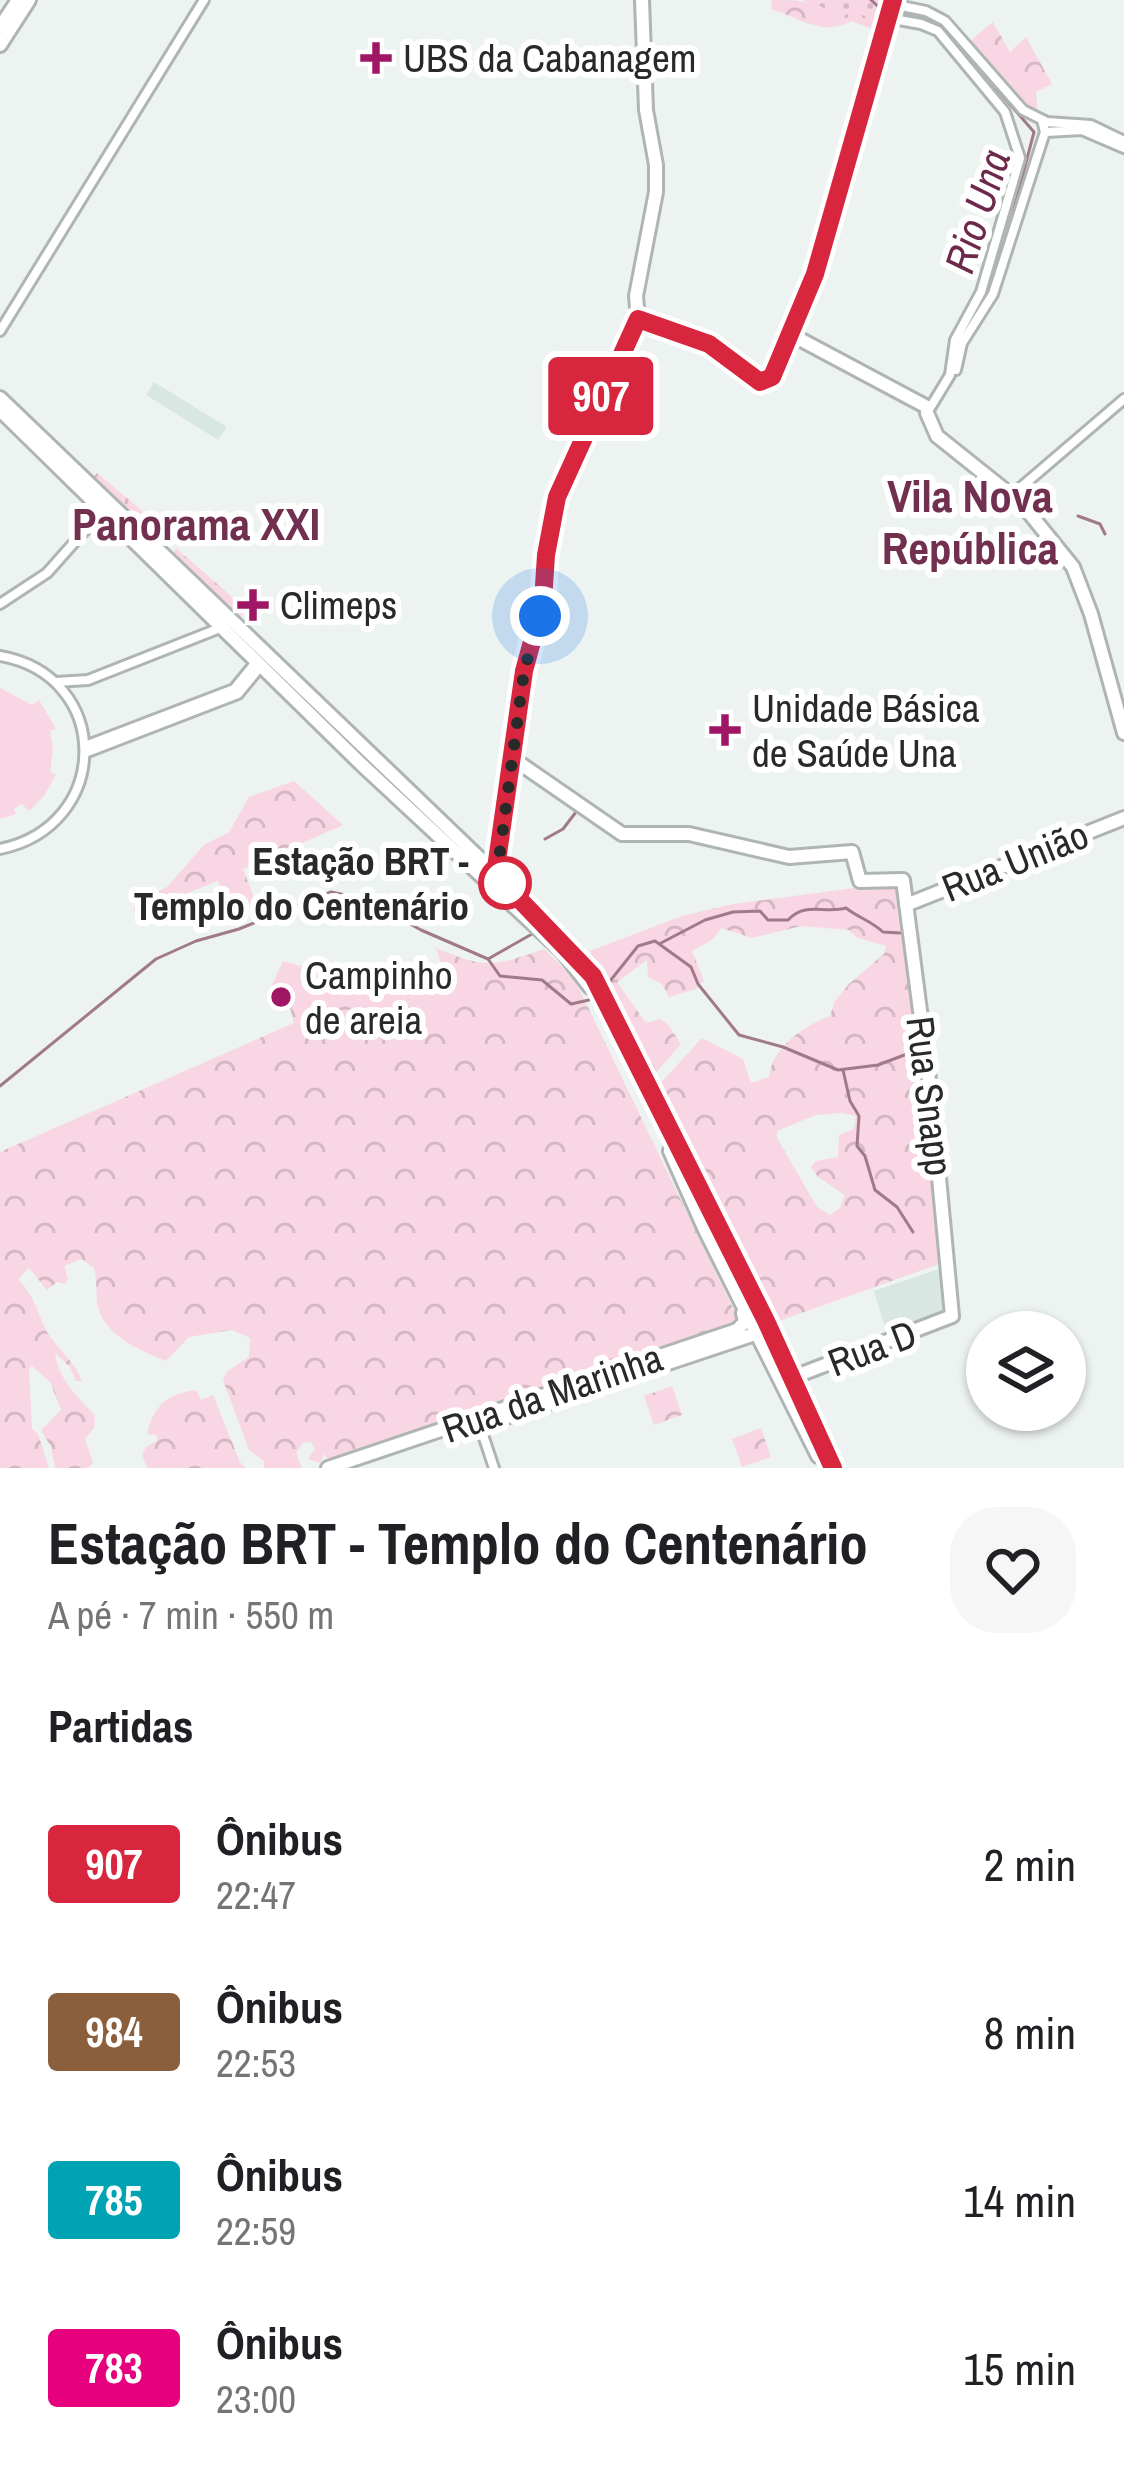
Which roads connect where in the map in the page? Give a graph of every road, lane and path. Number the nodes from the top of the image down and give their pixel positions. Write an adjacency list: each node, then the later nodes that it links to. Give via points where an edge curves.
1 (18, 0): 6 (main road)
2 (29, 0): 7 (main road)
3 (204, 0): 11 (street)
4 (642, 0): 10 (main road, via 656,192)
5 (891, 9): 8 (street, via 938,31 1005,112); 8 (street, via 945,21); 12 (main road)
6 (0, 27)
7 (0, 45)
8 (1031, 130): 9 (street, via 1082,130); 16 (street, via 981,292); 16 (street, via 993,294)
9 (1121, 145)
10 (638, 319): 12 (main road, via 709,344 760,382 772,377); 32 (main road, via 557,497)
11 (0, 331)
12 (792, 335): 16 (main road)
13 (0, 398): 27 (main road)
14 (1124, 399): 17 (street)
15 (0, 410): 18 (main road)
16 (928, 411): 17 (main road, via 948,446)
17 (1012, 495): 28 (main road, via 1073,567)
18 (102, 512): 19 (street, via 47,573); 20 (main road)
19 (0, 604)
20 (220, 628): 22 (main road); 23 (street)
21 (0, 656): 24 (street)
22 (258, 664): 26 (main road); 30 (street, via 234,688)
23 (88, 680): 24 (street); 25 (street)
24 (55, 681): 25 (street)
25 (70, 700): 30 (street)
26 (306, 710): 27 (main road, via 334,733); 29 (main road)
27 (340, 724): 31 (main road)
28 (1124, 733)
29 (340, 744): 31 (main road, via 346,734); 39 (main road, via 580,973)
30 (85, 750): 35 (street, via 78,788 57,820)
31 (371, 754): 36 (main road)
32 (512, 758): 34 (main road); 38 (main road, Rua Snapp, via 622,834 689,834 789,857 852,852 860,881 901,878)
33 (1124, 818): 38 (main road, Rua União)
34 (498, 844): 36 (main road); 37 (main road)
35 (0, 849)
36 (474, 856): 37 (main road)
37 (497, 876): 39 (main road, via 593,976)
38 (907, 905): 41 (main road, Rua Snapp)
39 (711, 1227): 40 (main road); 42 (main road)
40 (737, 1295): 42 (main road); 44 (main road, Rua da Marinha, via 746,1319 741,1328)
41 (952, 1316): 43 (main road, Rua D)
42 (762, 1337): 43 (main road); 43 (main road, via 780,1339); 45 (main road, Rua da Marinha); 52 (main road)
43 (792, 1374): 52 (main road)
44 (582, 1384): 45 (main road); 47 (main road, Rua da Marinha)
45 (560, 1401): 46 (main road, Rua da Marinha)
46 (480, 1426): 48 (main road, Rua da Marinha); 51 (street)
47 (435, 1432): 48 (main road); 49 (main road, Rua da Marinha)
48 (418, 1445): 50 (main road, Rua da Marinha)
49 (328, 1468)
50 (350, 1468)
51 (494, 1468)
52 (829, 1468)

